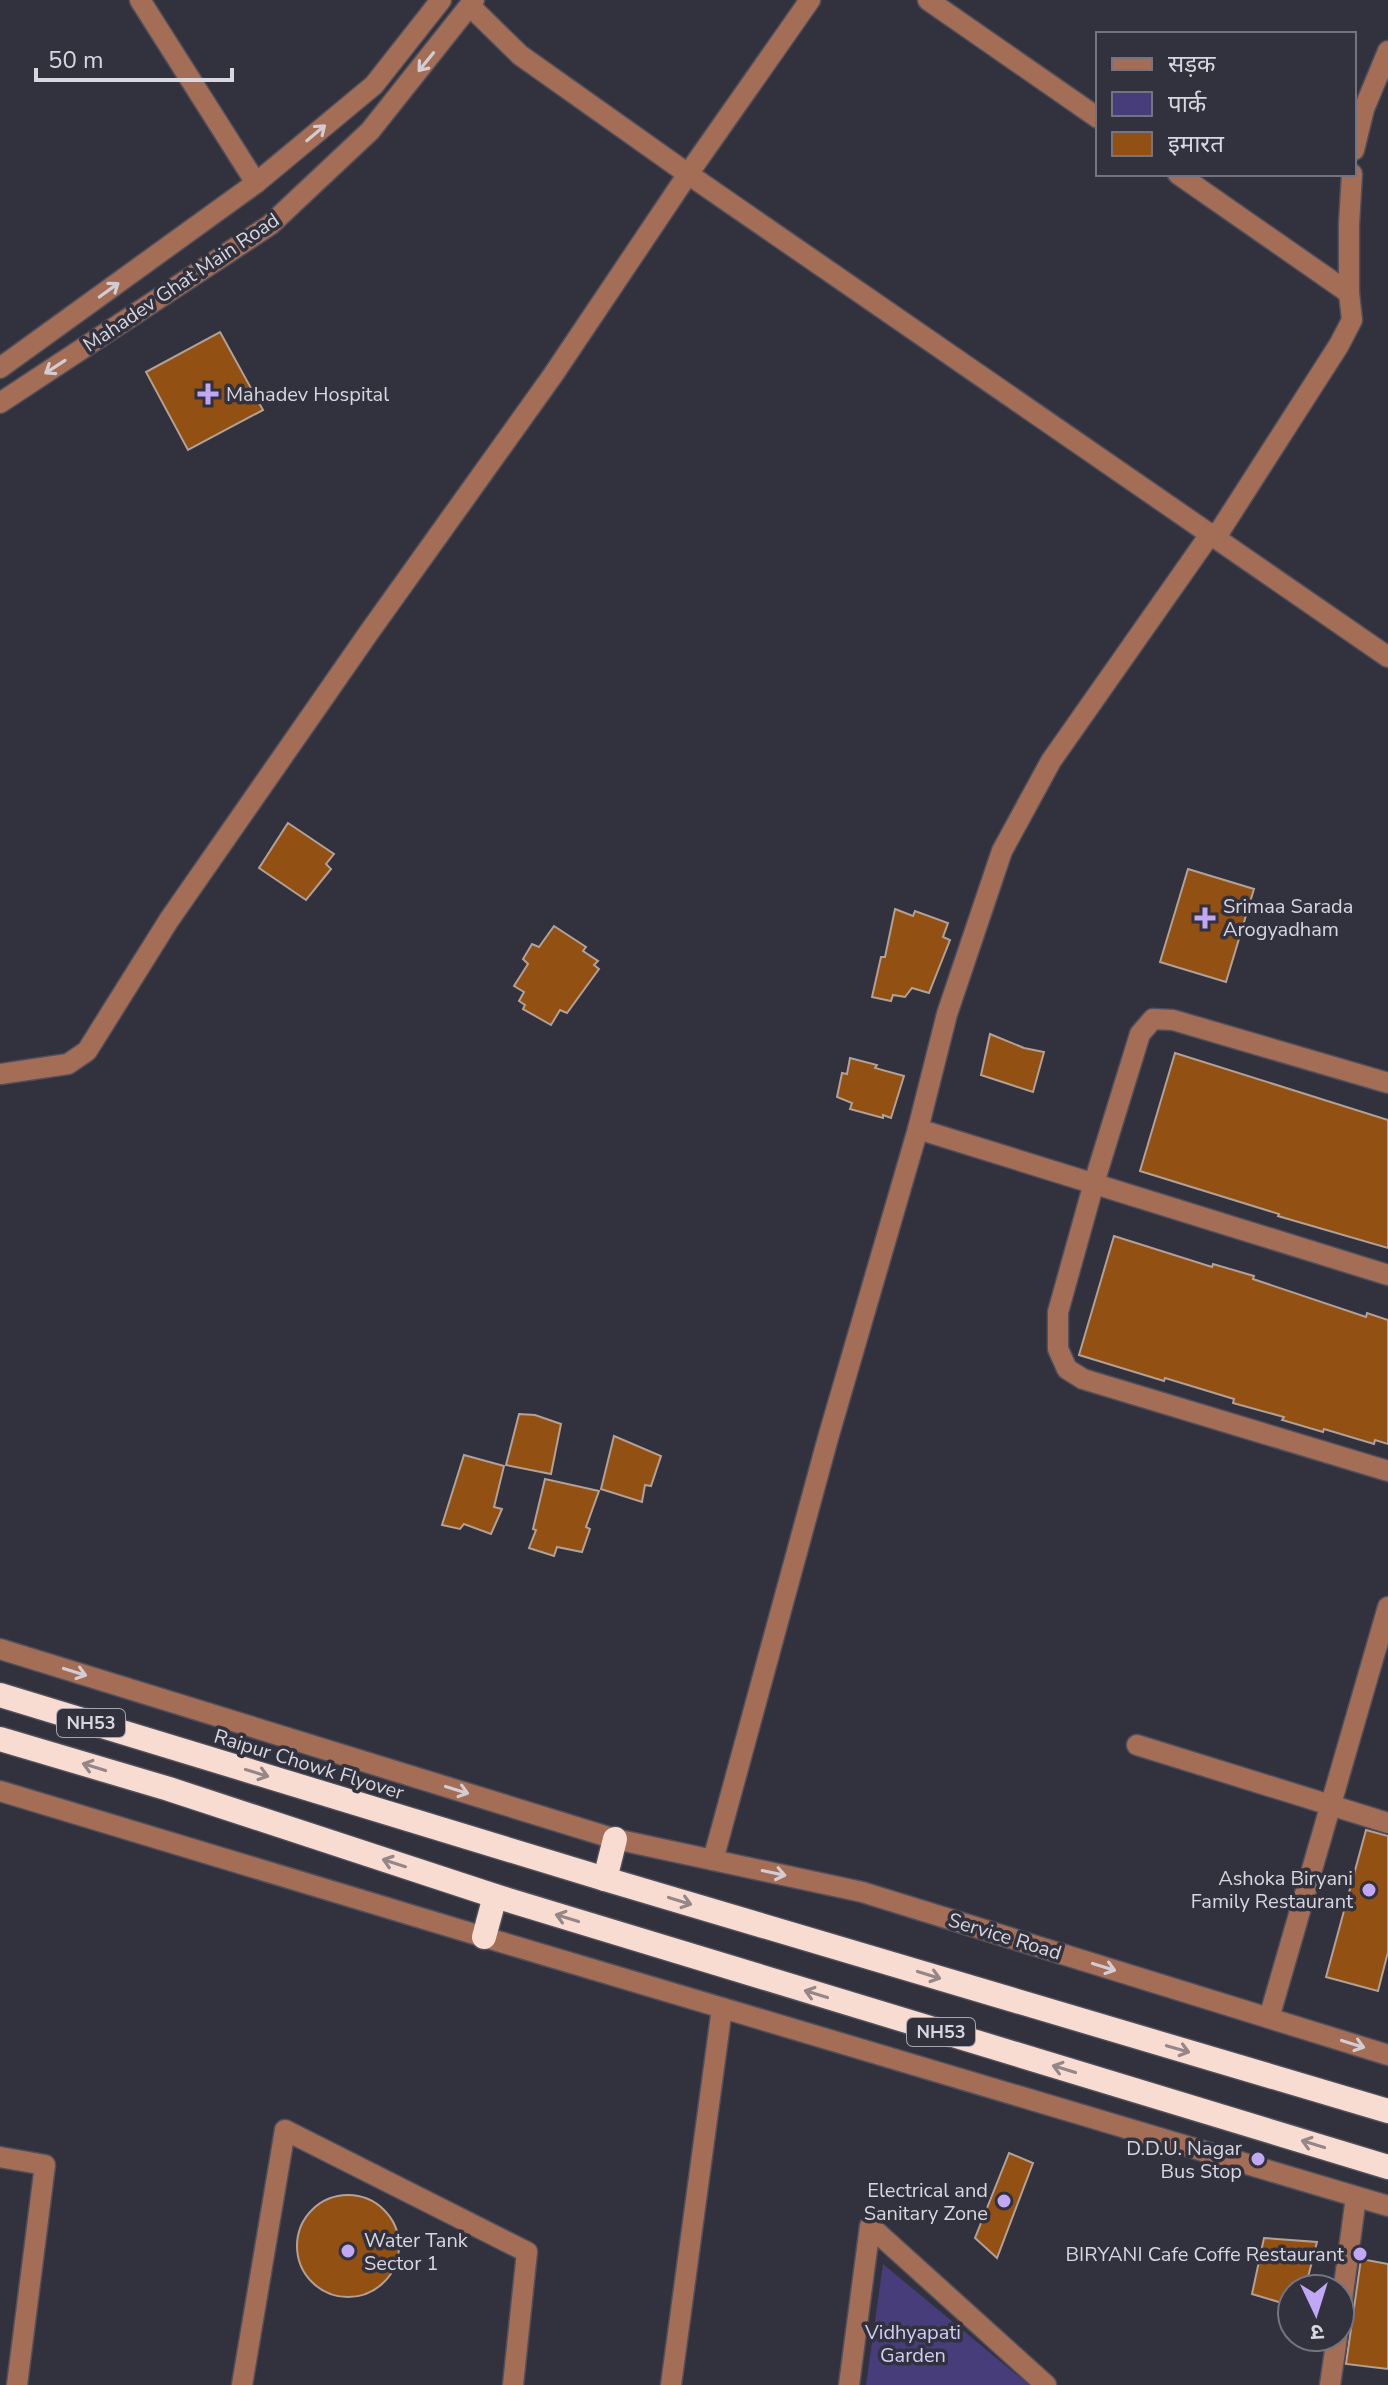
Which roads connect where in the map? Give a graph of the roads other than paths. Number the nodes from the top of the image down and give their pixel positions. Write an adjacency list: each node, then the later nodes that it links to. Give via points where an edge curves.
1 (140, 0): 12 (street)
2 (441, 0): 12 (street, one-way to 2, via 374,85)
3 (810, 0): 9 (street)
4 (928, 0): 7 (street)
5 (472, 3): 9 (street, via 520,55); 15 (street, Mahadev Ghat Main Road, one-way to 15, via 370,131 270,225)
6 (1388, 51): 8 (street)
7 (1096, 117)
8 (1356, 142)
9 (688, 174): 16 (street); 18 (street, via 169,920 87,1051 68,1064)
10 (1181, 176): 13 (street)
11 (1352, 176): 13 (street)
12 (256, 183): 14 (street, one-way to 12)
13 (1349, 293): 16 (street, via 1352,320 1339,345)
14 (0, 368)
15 (0, 403)
16 (1213, 535): 17 (street); 20 (street, via 1051,761 1002,851 947,1014)
17 (1388, 657)
18 (0, 1074)
19 (1388, 1083): 21 (street, via 1173,1020 1153,1019 1140,1034)
20 (918, 1129): 21 (street); 33 (street)
21 (1094, 1183): 22 (street); 23 (street, via 1058,1312 1058,1349 1067,1369 1083,1379)
22 (1388, 1275)
23 (1388, 1471)
24 (1387, 1615): 30 (street)
25 (0, 1649): 32 (street, Service Road, one-way to 32)
26 (0, 1695): 34 (highway, Raipur Chowk Flyover / NH53, one-way to 34)
27 (0, 1739): 35 (highway, NH53, one-way to 27)
28 (1137, 1745): 30 (street)
29 (0, 1791): 36 (street)
30 (1330, 1806): 31 (street); 38 (street)
31 (1388, 1823)
32 (615, 1839): 33 (street, Service Road); 34 (highway)
33 (713, 1860): 38 (street, Service Road, one-way to 38, via 862,1892)
34 (605, 1879): 40 (highway, NH53, one-way to 40)
35 (495, 1896): 36 (highway); 42 (highway, NH53, one-way to 35)
36 (484, 1937): 37 (street)
37 (722, 2008): 43 (street); 50 (street)
38 (1269, 2018): 39 (street, Service Road, one-way to 39)
39 (1388, 2055)
40 (1388, 2111)
41 (0, 2157): 47 (street, via 45,2165)
42 (1388, 2167)
43 (1356, 2197): 44 (street); 45 (street)
44 (1388, 2206)
45 (1346, 2273)
46 (1335, 2353): 53 (street)
47 (17, 2385)
48 (242, 2385): 49 (street, via 285,2130 527,2252)
49 (513, 2385)
50 (671, 2385)
51 (849, 2385): 52 (street, via 870,2226)
52 (1046, 2385)
53 (1330, 2385)

